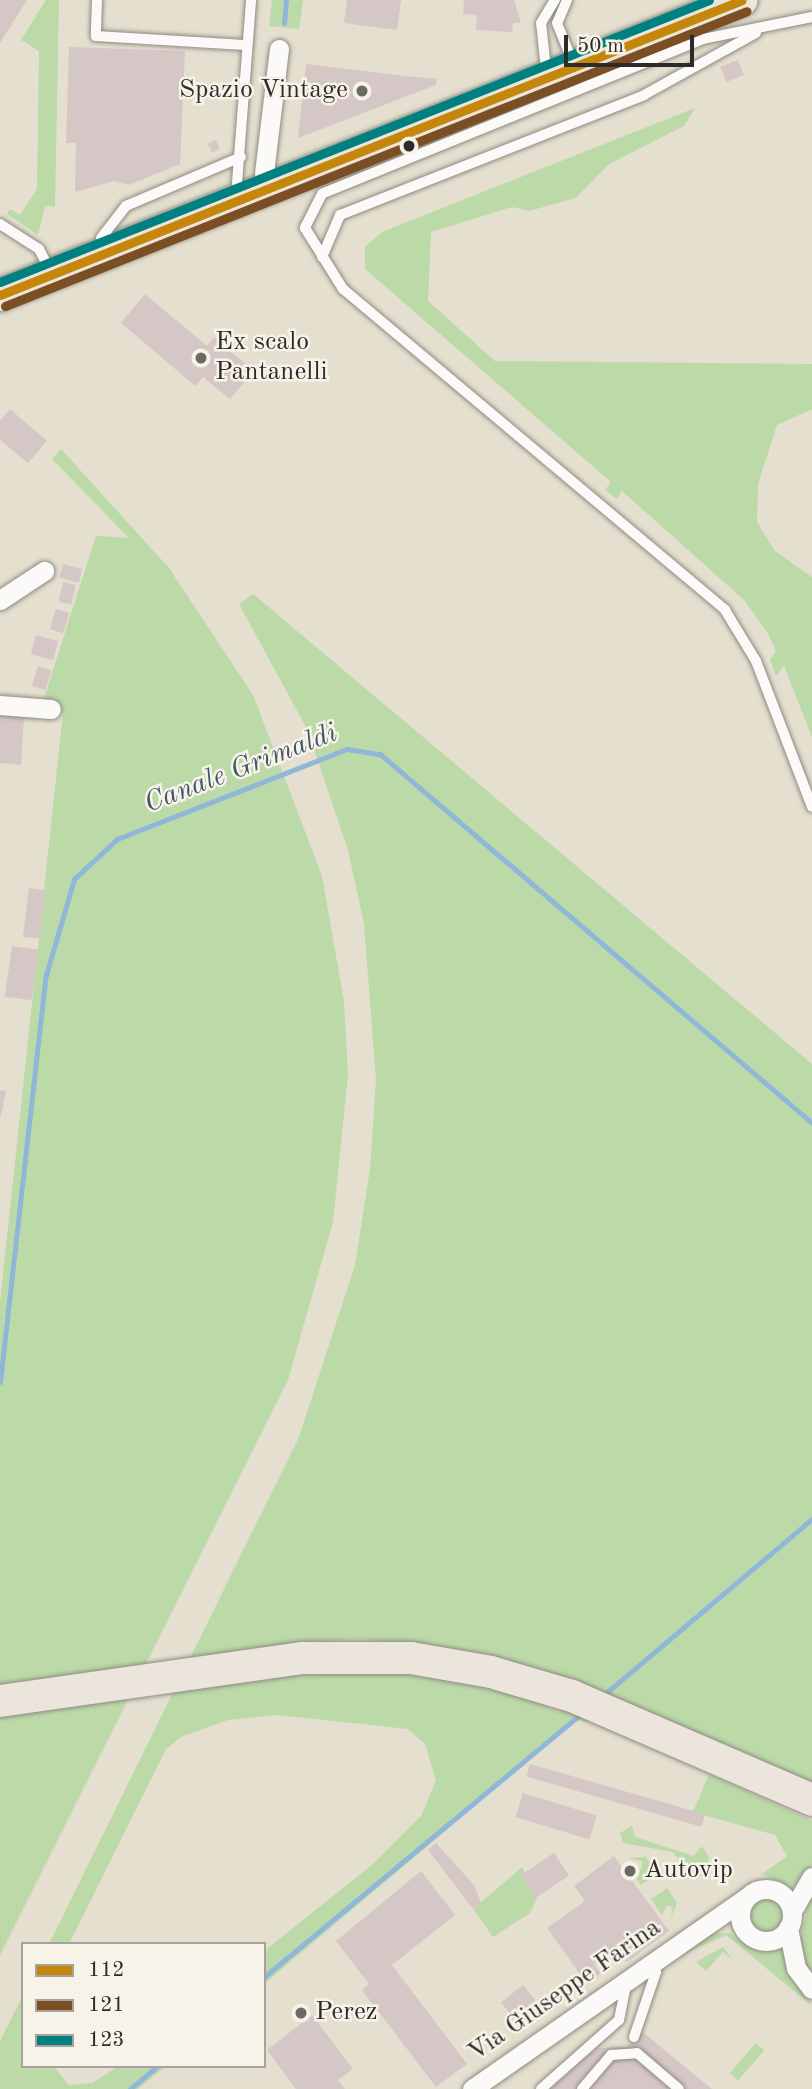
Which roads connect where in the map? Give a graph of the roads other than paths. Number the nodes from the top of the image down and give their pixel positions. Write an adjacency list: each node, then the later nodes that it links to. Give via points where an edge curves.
1 (97, 0): 9 (lane, via 96,36)
2 (251, 0): 9 (lane)
3 (555, 0): 11 (lane, via 541,23)
4 (567, 0): 11 (lane, via 557,23)
5 (693, 0): 11 (main road)
6 (742, 0): 17 (main road)
7 (812, 17): 8 (lane)
8 (764, 29): 14 (lane, via 644,95 340,215); 14 (lane, via 703,39 322,194 305,228)
9 (245, 45): 12 (lane, via 251,59)
10 (279, 49): 12 (street)
11 (556, 55): 12 (main road)
12 (247, 171): 15 (main road)
13 (0, 225): 15 (lane, via 39,249)
14 (322, 257): 22 (lane, via 343,289 725,610 756,661)
15 (45, 261): 16 (main road)
16 (0, 279)
17 (0, 295)
18 (44, 571): 19 (street)
19 (0, 600)
20 (0, 705): 21 (street)
21 (51, 709)
22 (812, 807)
23 (0, 1701): 24 (main road, via 303,1658 450,1664 572,1696)
24 (687, 1748): 25 (main road, via 742,1764); 26 (main road)
25 (812, 1800)
26 (812, 1813)
27 (812, 1877): 29 (street)
28 (747, 1897): 29 (street, via 770,1889 784,1896); 30 (street, via 740,1912); 31 (street)
29 (790, 1919): 30 (street, via 766,1941); 34 (street, via 796,1968)
30 (744, 1928): 31 (street, via 724,1923)
31 (688, 1936): 32 (street, Via Giuseppe Farina)
32 (652, 1961): 33 (street, Via Giuseppe Farina); 35 (lane, via 656,1972)
33 (627, 1980): 36 (street, Via Giuseppe Farina); 37 (lane, via 619,2020)
34 (812, 1989)
35 (634, 2037)
36 (472, 2089)
37 (541, 2089)
38 (582, 2089): 39 (lane, via 611,2055 637,2053)
39 (679, 2089)

